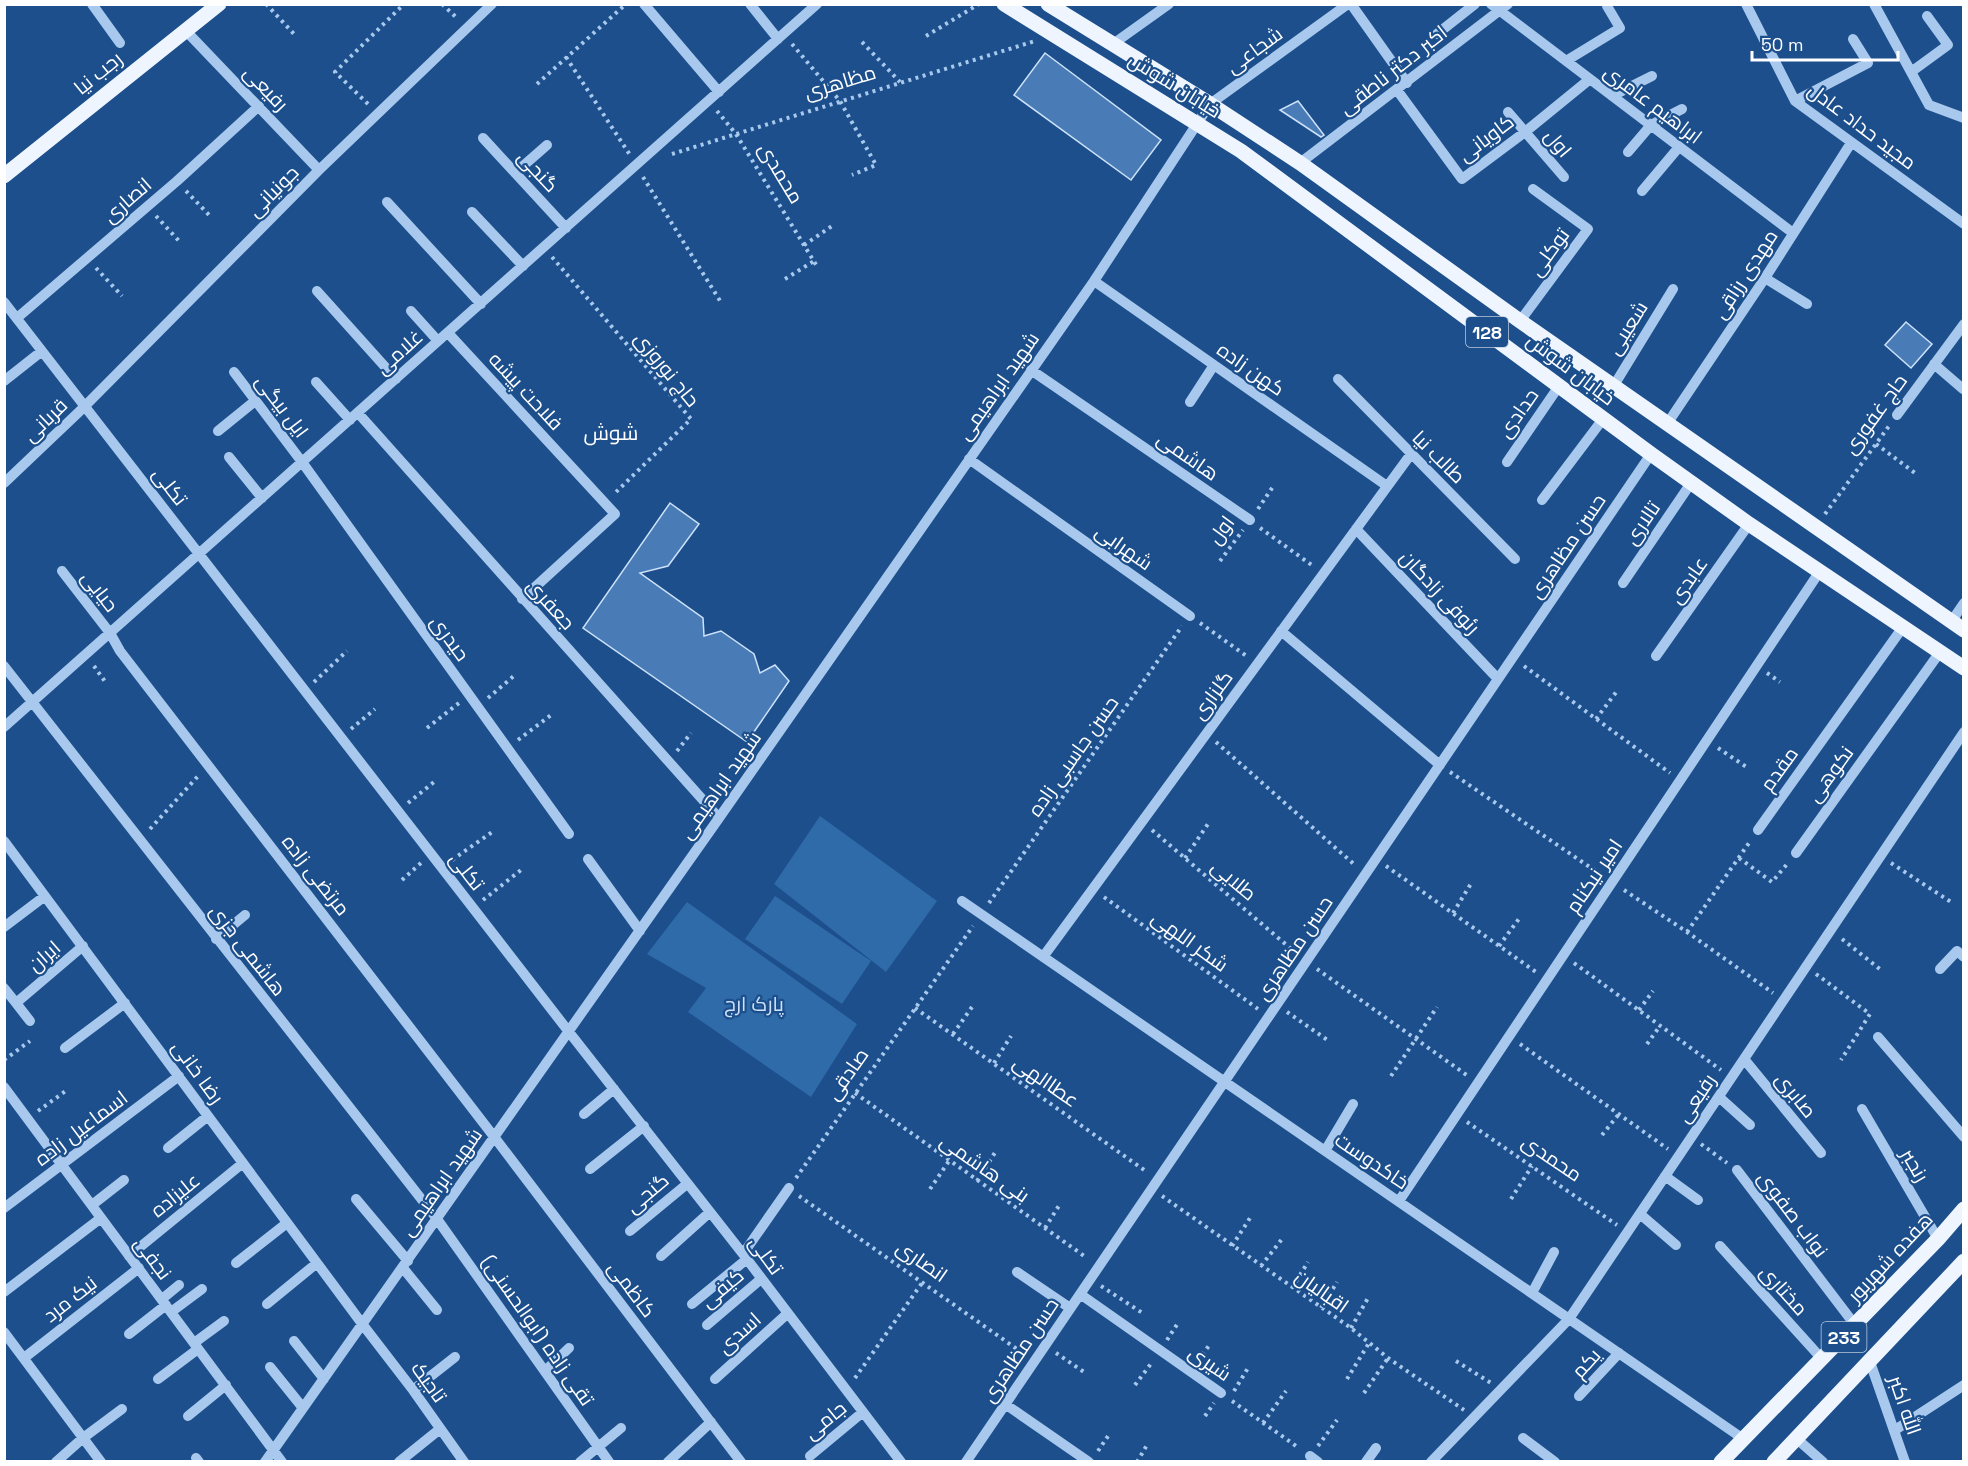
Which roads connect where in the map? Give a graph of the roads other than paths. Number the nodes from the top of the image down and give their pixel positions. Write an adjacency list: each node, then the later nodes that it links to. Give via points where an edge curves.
1 (92, 4): 21 (street)
2 (219, 4): 17 (main road, رجب نیا)
3 (492, 4): 46 (street, جونیانی)
4 (644, 4): 29 (street)
5 (750, 4): 19 (street)
6 (817, 4): 19 (street, غلامی)
7 (1004, 4): 37 (main road, خیابان شوش / 128)
8 (1048, 4): 22 (main road, خیابان شوش / 128)
9 (1168, 4): 22 (street)
10 (1350, 4): 27 (street); 32 (street, شجاعی)
11 (1475, 4): 18 (street)
12 (1746, 4): 31 (street, مجید حداد عادل)
13 (1874, 4): 24 (street)
14 (1499, 6): 23 (street, ابراهیم عامری); 27 (street, اکبر دکتر ناطقی)
15 (1607, 6): 23 (street, via 1620,28)
16 (1928, 16): 24 (street, via 1948,45)
17 (186, 31): 33 (street, رفیعی); 48 (main road, رجب نیا)
18 (1437, 34)
19 (781, 37): 29 (street, غلامی)
20 (1852, 39): 31 (street, via 1868,63)
21 (120, 43)
22 (1113, 44): 32 (main road, خیابان شوش / 128)
23 (1566, 61): 26 (street, ابراهیم عامری)
24 (1911, 72): 36 (street, via 1929,105)
25 (1652, 76): 30 (street)
26 (1590, 79): 30 (street, ابراهیم عامری); 39 (street, کاویانی)
27 (1407, 83): 28 (street, اکبر دکتر ناطقی)
28 (1397, 90): 39 (street, کاویانی, via 1462,179); 45 (street, اکبر دکتر ناطقی)
29 (719, 92): 55 (street, غلامی)
30 (1612, 96): 38 (street, ابراهیم عامری)
31 (1795, 101): 41 (street, مجید حداد عادل)
32 (1210, 104): 37 (street, شجاعی); 45 (main road, خیابان شوش / 128)
33 (259, 106): 46 (street, رفیعی); 66 (street, انصاری)
34 (1682, 109): 38 (street)
35 (1508, 112): 39 (street, اول)
36 (1964, 118)
37 (1197, 123): 59 (street, شهید ابراهیمی); 80 (main road, خیابان شوش / 128, via 1241,151)
38 (1651, 125): 43 (street, ابراهیم عامری); 44 (street)
39 (1526, 132): 49 (street, اول)
40 (483, 138): 47 (street, گنجی)
41 (1851, 143): 54 (street, مجید حداد عادل); 56 (street, مهدی رزاقی)
42 (547, 145): 47 (street)
43 (1679, 147): 51 (street); 56 (street, ابراهیم عامری)
44 (1628, 152)
45 (1300, 164): 67 (main road, خیابان شوش / 128)
46 (319, 170): 85 (street, جونیانی)
47 (515, 173): 55 (street, گنجی)
48 (4, 176)
49 (1564, 177)
50 (1533, 189): 67 (street, توکلی, via 1588,229)
51 (1642, 191)
52 (387, 202): 63 (street)
53 (472, 212): 57 (street)
54 (1964, 224)
55 (566, 228): 57 (street, غلامی)
56 (1793, 233): 58 (street, مهدی رزاقی)
57 (523, 266): 63 (street, غلامی)
58 (1765, 278): 64 (street); 89 (street, مهدی رزاقی)
59 (1094, 281): 73 (street, کهن زاده); 74 (street, شهید ابراهیمی)
60 (1672, 289): 81 (street, شعیبی)
61 (317, 291): 76 (street)
62 (4, 302): 66 (street, تکلی)
63 (481, 304): 69 (street, غلامی)
64 (1807, 304)
65 (411, 311): 70 (street)
66 (16, 318): 71 (street, تکلی)
67 (1520, 321): 81 (main road, خیابان شوش / 128)
68 (1964, 324): 72 (street, حاج غفوری)
69 (448, 333): 70 (street, غلامی); 110 (street, فلاحت پیشه, via 615,514)
70 (438, 341): 76 (street, غلامی)
71 (42, 351): 78 (street); 85 (street, تکلی)
72 (1934, 364): 82 (street); 86 (street, حاج غفوری)
73 (1214, 365): 84 (street); 99 (street, کهن زاده)
74 (1031, 370): 94 (street, شهید ابراهیمی); 102 (street, هاشمی)
75 (234, 372): 83 (street, ایل بیگی)
76 (396, 379): 87 (street, غلامی)
77 (1338, 379): 91 (street, طالب نیا)
78 (4, 381)
79 (316, 382): 87 (street, جعفری)
80 (1559, 386): 88 (main road, خیابان شوش / 128); 96 (street, حدادی)
81 (1613, 387): 89 (main road, خیابان شوش / 128)
82 (1963, 389)
83 (255, 401): 90 (street); 95 (street, ایل بیگی)
84 (1190, 402)
85 (84, 407): 97 (street, قربانی); 105 (street, تکلی)
86 (1897, 415)
87 (354, 417): 95 (street, غلامی); 110 (street, جعفری)
88 (1604, 419): 92 (main road, خیابان شوش / 128); 101 (street)
89 (1667, 424): 113 (main road, خیابان شوش / 128)
90 (218, 430)
91 (1410, 454): 99 (street, گلزاری); 106 (street, طالب نیا)
92 (1651, 454): 98 (main road, خیابان شوش / 128); 121 (street, حسن مظاهری)
93 (229, 457): 100 (street)
94 (969, 459): 112 (street, شهرابی); 126 (street, شهید ابراهیمی)
95 (303, 462): 100 (street, غلامی); 128 (street, حیدری)
96 (1507, 462)
97 (4, 483)
98 (1691, 483): 103 (main road, خیابان شوش / 128); 109 (street, تالاری)
99 (1387, 486): 104 (street, گلزاری)
100 (262, 498): 105 (street, غلامی)
101 (1542, 500)
102 (1250, 520)
103 (1749, 524): 108 (main road, خیابان شوش / 128); 118 (street, عابدی)
104 (1356, 529): 115 (street, گلزاری); 121 (street, رئوفی زادگان)
105 (200, 554): 116 (street, غلامی); 146 (street, تکلی)
106 (1515, 559)
107 (62, 571): 116 (street, حیایی)
108 (1820, 571): 114 (main road, خیابان شوش / 128); 176 (street, امیر نیکنام)
109 (1623, 583)
110 (522, 599): 126 (street, جعفری)
111 (1964, 603): 113 (street)
112 (1190, 615)
113 (1957, 626)
114 (1903, 627): 117 (main road, خیابان شوش / 128); 127 (street, مقدم)
115 (1281, 631): 125 (street); 140 (street, گلزاری)
116 (110, 633): 122 (street, غلامی); 162 (street, مرتضی زاده)
117 (1940, 652): 120 (main road, خیابان شوش / 128); 130 (street, نکوهی)
118 (1656, 656)
119 (4, 666): 122 (street)
120 (1964, 668)
121 (1498, 679): 125 (street, حسن مظاهری)
122 (33, 702): 123 (street, غلامی); 137 (street, هاشمی جزی)
123 (4, 727)
124 (1964, 732): 149 (street, رفیعی)
125 (1440, 765): 151 (street, حسن مظاهری)
126 (719, 818): 136 (street, شهید ابراهیمی)
127 (1758, 830)
128 (569, 834)
129 (4, 841): 132 (street, رضا خانی)
130 (1796, 853)
131 (588, 859): 136 (street)
132 (45, 896): 135 (street); 138 (street, رضا خانی)
133 (962, 901): 140 (street, خاکدوست)
134 (245, 915): 137 (street)
135 (4, 927)
136 (640, 931): 146 (street, شهید ابراهیمی)
137 (216, 939): 183 (street, هاشمی جزی)
138 (83, 946): 143 (street, ایران); 144 (street, رضا خانی)
139 (1960, 954): 141 (street)
140 (1043, 957): 151 (street, خاکدوست)
141 (1940, 969)
142 (4, 988): 143 (street)
143 (16, 1003): 145 (street)
144 (125, 1004): 148 (street); 150 (street, رضا خانی)
145 (30, 1021)
146 (569, 1032): 153 (street, تکلی); 162 (street, شهید ابراهیمی)
147 (1878, 1037): 161 (street)
148 (65, 1048)
149 (1744, 1059): 154 (street, رفیعی); 165 (street, صابری)
150 (179, 1076): 158 (street, رضا خانی); 167 (street, اسماعیل زاده)
151 (1224, 1082): 164 (street, خاکدوست); 204 (street, حسن مظاهری)
152 (4, 1088): 167 (street, نجفی)
153 (614, 1089): 157 (street); 160 (street, تکلی)
154 (1719, 1097): 159 (street); 170 (street, رفیعی)
155 (1353, 1104): 164 (street)
156 (1862, 1109): 186 (street, رنجبر)
157 (584, 1114)
158 (208, 1116): 163 (street); 166 (street, رضا خانی)
159 (1750, 1125)
160 (644, 1126): 168 (street); 172 (street, تکلی)
161 (1964, 1137)
162 (495, 1138): 183 (street, شهید ابراهیمی); 241 (street, کاظمی)
163 (168, 1148)
164 (1325, 1150): 176 (street, خاکدوست)
165 (1821, 1153)
166 (243, 1163): 184 (street, رضا خانی); 190 (street, علیزاده)
167 (62, 1165): 177 (street, نجفی); 178 (street, اسماعیل زاده)
168 (590, 1169)
169 (1737, 1170): 215 (street, نواب صفوی)
170 (1665, 1176): 175 (street); 181 (street, رفیعی)
171 (124, 1180): 177 (street)
172 (687, 1184): 180 (street, تکلی); 185 (street, گنجی)
173 (789, 1188): 192 (street)
174 (356, 1199): 196 (street)
175 (1698, 1200)
176 (1399, 1201): 203 (street, خاکدوست)
177 (92, 1205): 182 (street, نجفی)
178 (5, 1206)
179 (1964, 1209): 186 (main road, هفده شهریور / 233)
180 (710, 1212): 191 (street); 192 (street, تکلی)
181 (1640, 1214): 187 (street); 211 (street, رفیعی)
182 (101, 1218): 190 (street, نجفی); 202 (street)
183 (437, 1219): 196 (street, شهید ابراهیمی); 227 (street, تقی زاده (ابوالحسنی))
184 (287, 1223): 194 (street); 195 (street, رضا خانی)
185 (630, 1231)
186 (1938, 1239): 215 (main road, هفده شهریور / 233)
187 (1676, 1245)
188 (1720, 1246): 224 (street, مختاری)
189 (1554, 1252): 203 (street)
190 (129, 1256): 197 (street, نجفی)
191 (661, 1256)
192 (745, 1257): 199 (street, تکلی); 206 (street)
193 (1964, 1261): 225 (main road, 233)
194 (236, 1263)
195 (317, 1263): 205 (street); 213 (street, رضا خانی)
196 (405, 1264): 209 (street); 213 (street, شهید ابراهیمی)
197 (139, 1268): 207 (street, نجفی); 223 (street, نیک مرد)
198 (1017, 1272): 208 (street)
199 (761, 1279): 210 (street, تکلی); 214 (street, کیفی)
200 (179, 1285): 207 (street)
201 (202, 1289): 207 (street)
202 (4, 1292)
203 (1532, 1293): 211 (street, خاکدوست)
204 (1080, 1294): 208 (street, حسن مظاهری); 234 (street, شیری)
205 (267, 1304)
206 (692, 1304)
207 (166, 1305): 217 (street); 219 (street, نجفی)
208 (1070, 1308): 236 (street, حسن مظاهری)
209 (436, 1310)
210 (787, 1314): 228 (street, اسدی); 239 (street, تکلی)
211 (1569, 1319): 221 (street, خاکدوست); 267 (street, رفیعی)
212 (224, 1321): 219 (street)
213 (363, 1325): 229 (street, شهید ابراهیمی); 233 (street, تاجیک)
214 (707, 1325)
215 (1855, 1325): 224 (main road, هفده شهریور / 233)
216 (4, 1332): 223 (street)
217 (129, 1334)
218 (294, 1341): 229 (street)
219 (196, 1346): 230 (street); 231 (street, نجفی)
220 (569, 1348): 227 (street)
221 (1619, 1353): 235 (street, یکم); 247 (street, خاکدوست)
222 (455, 1357): 233 (street)
223 (24, 1358): 245 (street)
224 (1822, 1359): 247 (main road, هفده شهریور / 233)
225 (1870, 1362): 244 (street, الله اکبر); 248 (main road, 233)
226 (270, 1367): 237 (street)
227 (545, 1371): 249 (street, تقی زاده (ابوالحسنی))
228 (715, 1378)
229 (324, 1379): 237 (street, شهید ابراهیمی)
230 (158, 1380)
231 (226, 1385): 240 (street); 251 (street, نجفی)
232 (1964, 1385): 244 (street)
233 (413, 1389): 243 (street, تاجیک)
234 (1225, 1396)
235 (1579, 1396)
236 (1005, 1404): 264 (street, حسن مظاهری); 265 (street)
237 (303, 1408): 251 (street, شهید ابراهیمی)
238 (122, 1409): 245 (street)
239 (863, 1412): 252 (street, جامی); 263 (street, تکلی)
240 (188, 1416)
241 (711, 1422): 261 (street); 262 (street, کاظمی)
242 (621, 1428): 249 (street)
243 (440, 1429): 257 (street); 258 (street, تاجیک)
244 (1895, 1430): 272 (street, الله اکبر)
245 (83, 1437): 253 (street); 254 (street)
246 (1523, 1438): 268 (street)
247 (1743, 1438): 269 (main road, هفده شهریور / 233)
248 (1797, 1439): 270 (main road, 233); 271 (street)
249 (599, 1448): 259 (street); 260 (street, تقی زاده (ابوالحسنی))
250 (1376, 1448): 266 (street)
251 (274, 1449): 255 (street, شهید ابراهیمی); 256 (street)
252 (810, 1456)
253 (56, 1461)
254 (101, 1461)
255 (265, 1461)
256 (282, 1461)
257 (399, 1461)
258 (464, 1461)
259 (580, 1461)
260 (609, 1461)
261 (668, 1461)
262 (741, 1461)
263 (901, 1461)
264 (966, 1461)
265 (1089, 1461)
266 (1366, 1461)
267 (1431, 1461)
268 (1555, 1461)
269 (1721, 1461)
270 (1774, 1461)
271 (1823, 1461)
272 (1905, 1461)

